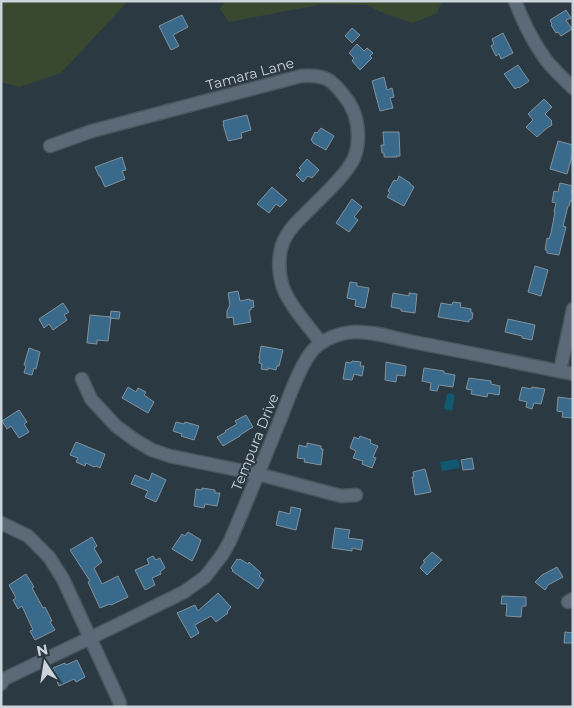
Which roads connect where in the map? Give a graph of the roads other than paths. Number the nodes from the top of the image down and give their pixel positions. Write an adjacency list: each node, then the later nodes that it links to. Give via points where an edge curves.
1 (515, 1): 2 (street, via 541,53)
2 (573, 88)
3 (50, 146): 5 (street, Tamara Lane, via 92,131 301,76 329,78 344,94 354,112 358,145 350,166 291,228 279,258 284,289)
4 (573, 309): 6 (street)
5 (321, 343): 6 (street, Tempura Drive, via 342,334 372,332); 8 (street, Tempura Drive, via 306,360)
6 (567, 372)
7 (82, 379): 8 (street, via 91,399 116,426 152,450)
8 (258, 474): 9 (street, via 341,496); 11 (street, Tempura Drive, via 230,541 205,577 184,592)
9 (356, 495)
10 (1, 523): 11 (street, via 28,536 49,557 63,579)
11 (90, 638): 12 (street, Tempura Drive, via 4,679); 13 (street)
12 (1, 684)
13 (120, 703)

